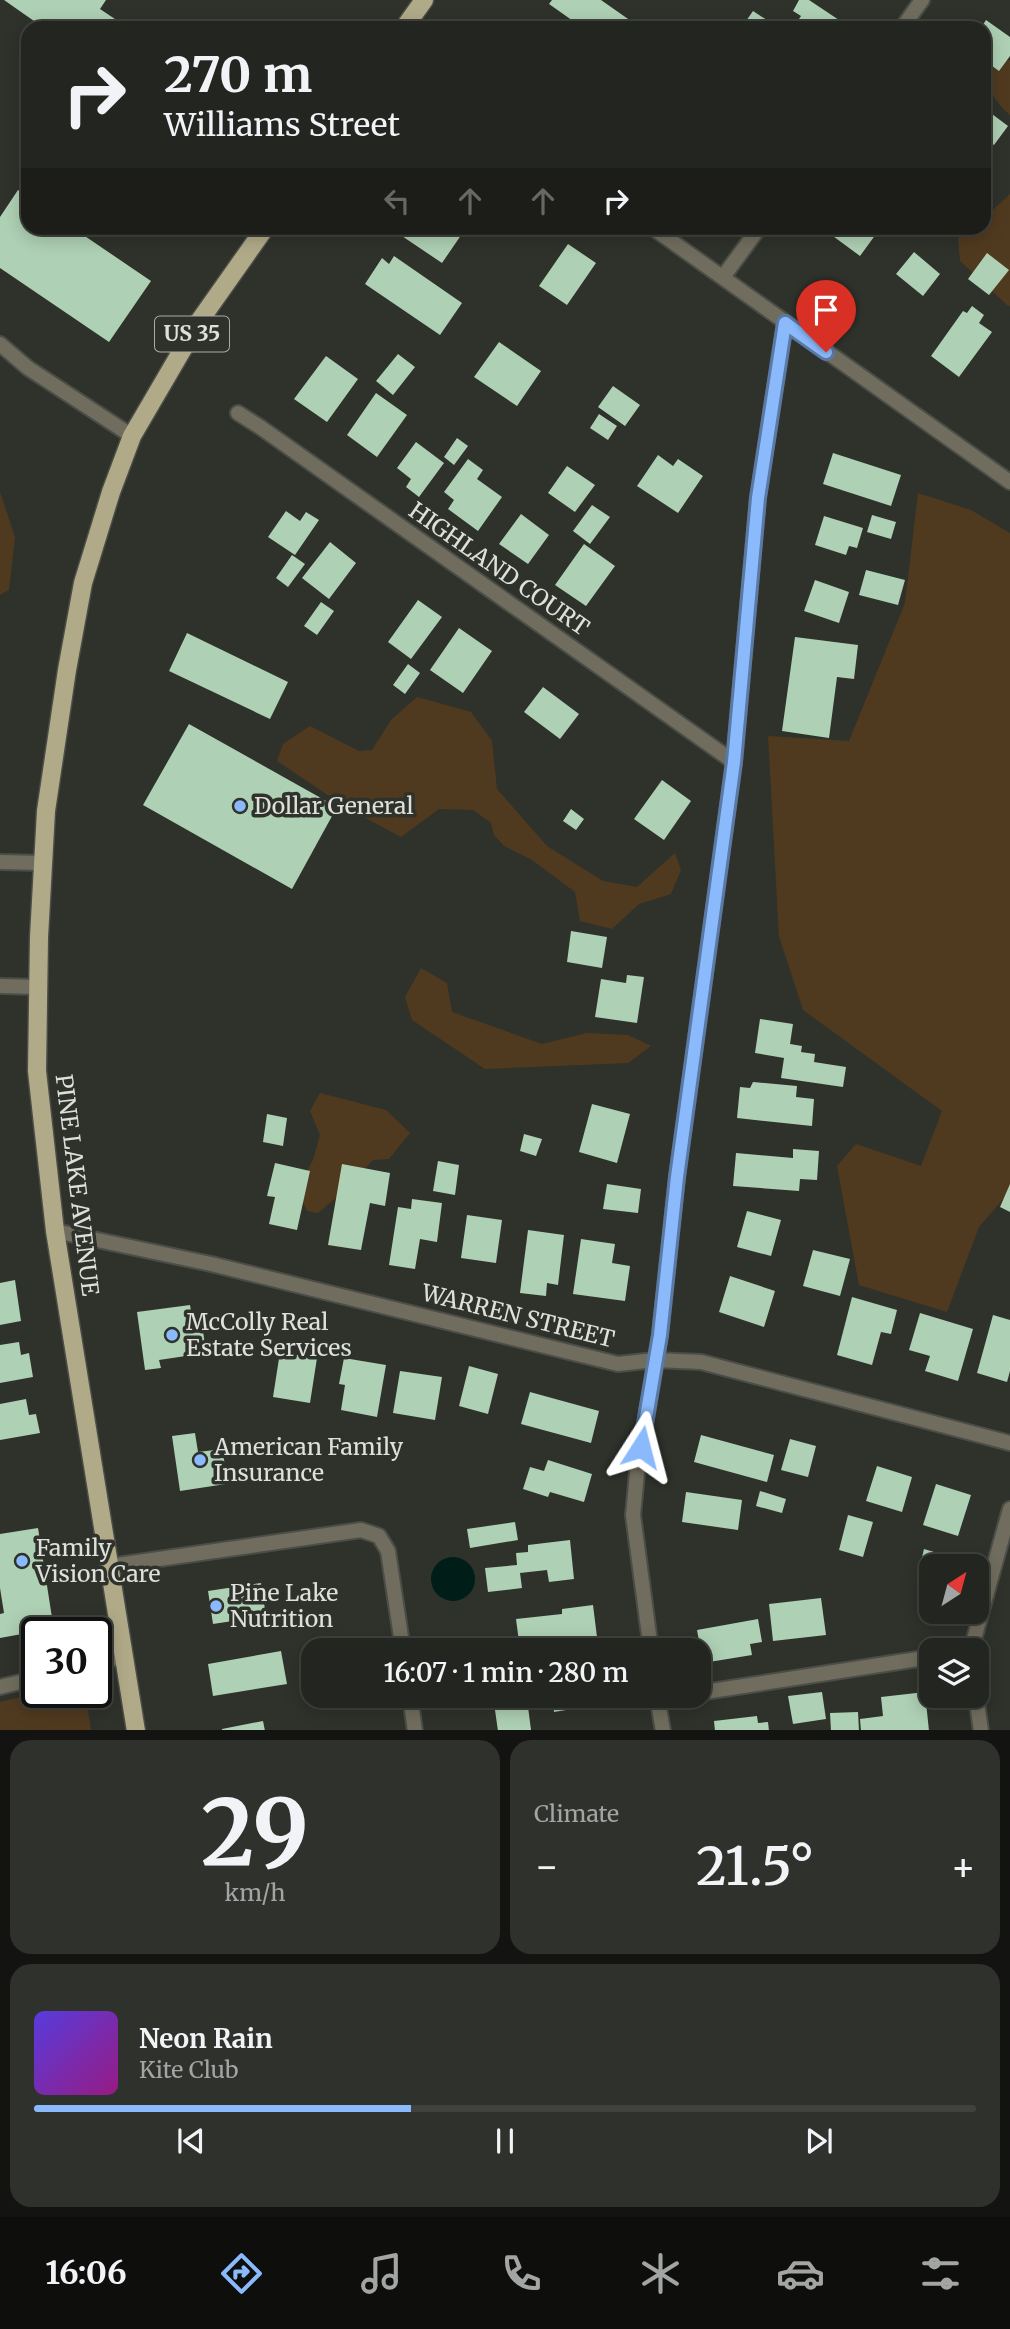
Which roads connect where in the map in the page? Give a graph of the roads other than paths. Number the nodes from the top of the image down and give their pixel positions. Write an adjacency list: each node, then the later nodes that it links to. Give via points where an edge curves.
1 (424, 0): 3 (main road)
2 (922, 0): 4 (street)
3 (409, 21)
4 (907, 21)
5 (260, 235): 12 (main road, PINE LAKE AVENUE / US 35, via 198,323)
6 (663, 235): 8 (street)
7 (754, 235): 8 (street)
8 (723, 277): 9 (street)
9 (785, 323): 13 (street); 14 (street, via 758,498)
10 (0, 344): 12 (street)
11 (237, 414): 14 (street, HIGHLAND COURT)
12 (132, 436): 16 (main road, PINE LAKE AVENUE / US 35, via 83,583 66,670)
13 (1010, 482)
14 (734, 762): 20 (street)
15 (0, 862): 16 (street)
16 (43, 863): 18 (main road, PINE LAKE AVENUE / US 35)
17 (0, 986): 18 (street)
18 (38, 987): 19 (main road, PINE LAKE AVENUE / US 35, via 37,1071)
19 (55, 1231): 20 (street, WARREN STREET, via 224,1267 618,1364); 23 (main road, PINE LAKE AVENUE / US 35)
20 (655, 1360): 21 (street, WARREN STREET, via 701,1362); 25 (street, via 633,1515)
21 (1010, 1443)
22 (1010, 1509): 26 (street)
23 (110, 1566): 24 (street, via 361,1530 379,1536 388,1552); 27 (main road, PINE LAKE AVENUE / US 35)
24 (401, 1638)
25 (649, 1638)
26 (974, 1638)
27 (124, 1656): 28 (street); 36 (main road, PINE LAKE AVENUE / US 35)
28 (112, 1659)
29 (919, 1659): 32 (street)
30 (21, 1682): 31 (street)
31 (0, 1687)
32 (711, 1691)
33 (412, 1708): 37 (street)
34 (659, 1708): 38 (street)
35 (978, 1708): 39 (street)
36 (136, 1730)
37 (415, 1730)
38 (663, 1730)
39 (981, 1730)

